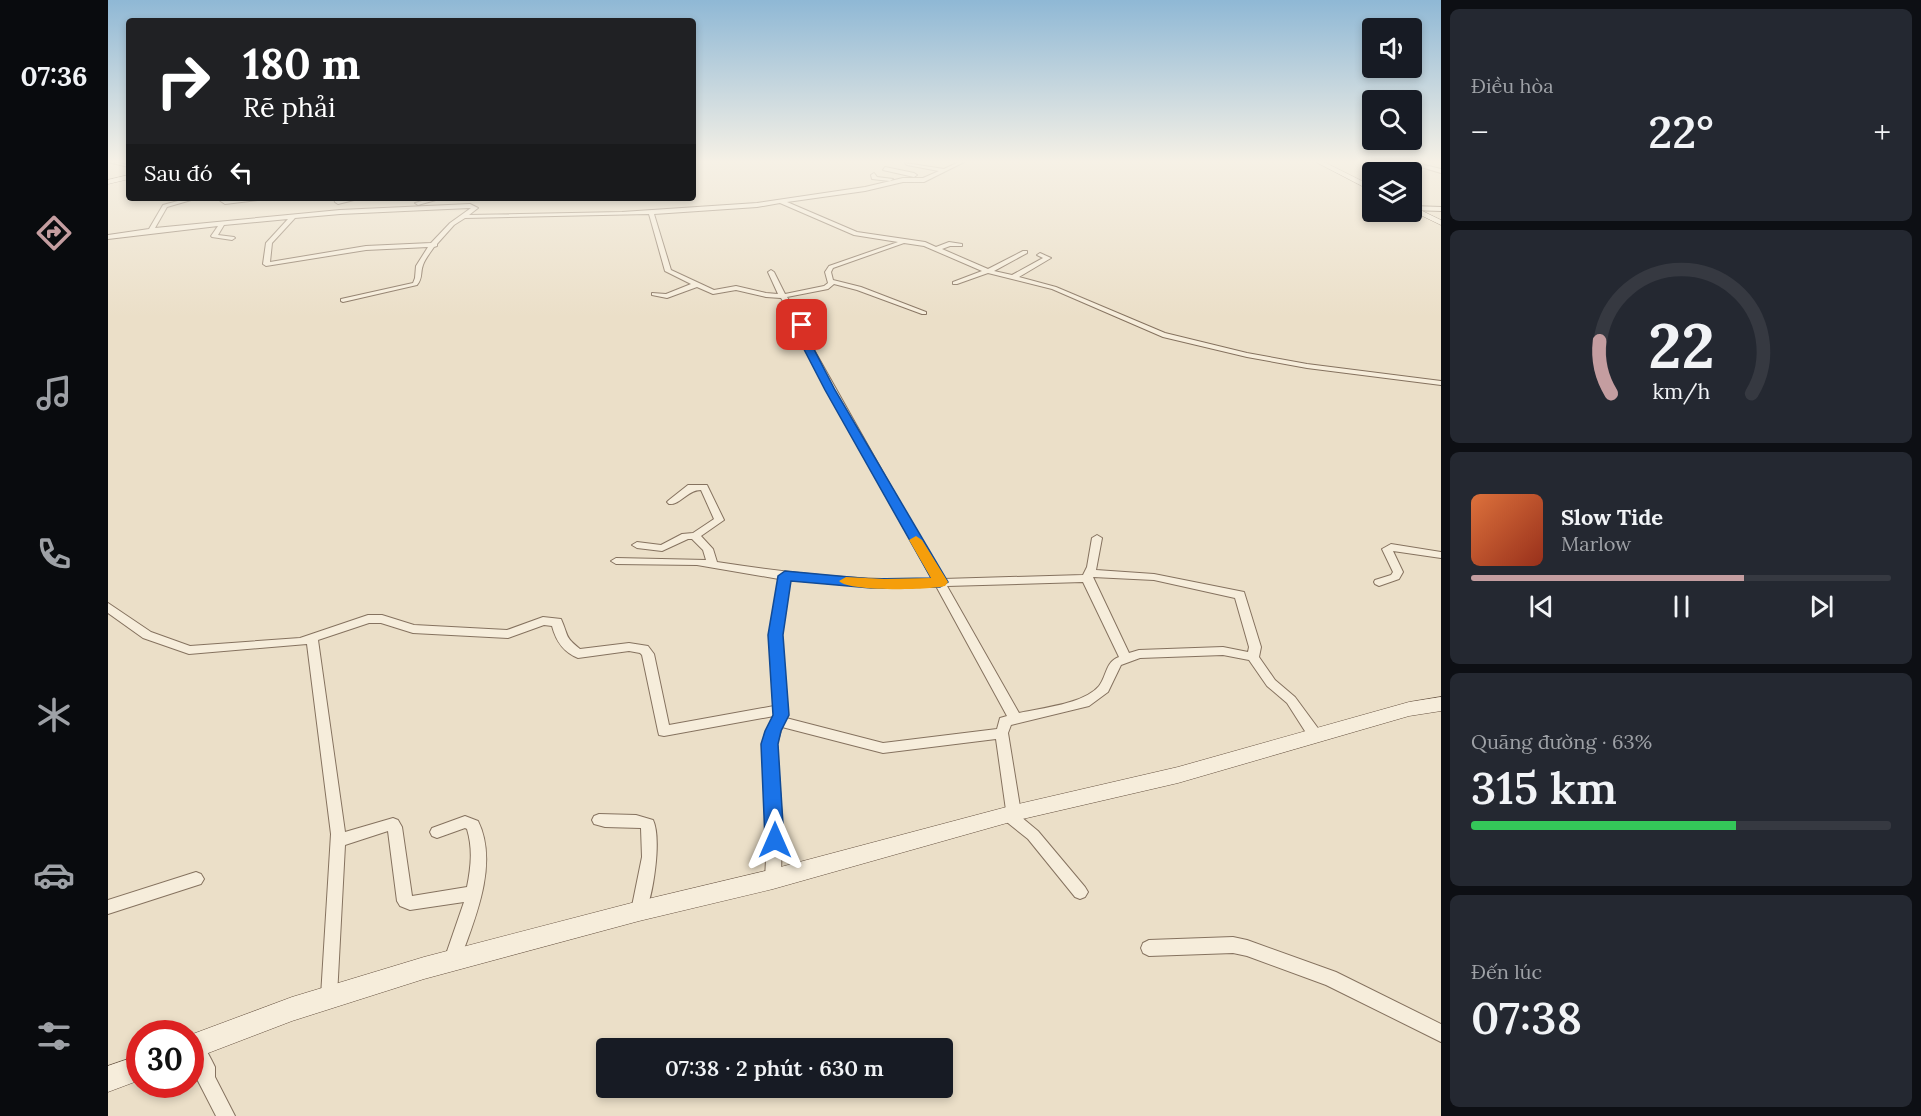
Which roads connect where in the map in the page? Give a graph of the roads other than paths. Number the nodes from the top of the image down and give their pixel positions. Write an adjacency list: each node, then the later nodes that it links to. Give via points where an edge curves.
1 (161, 213): 12 (street)
2 (330, 213): 9 (street)
3 (469, 213): 8 (street)
4 (633, 213): 8 (street)
5 (651, 213): 28 (street, via 667,269)
6 (807, 213): 15 (street, via 860,236)
7 (1422, 213): 10 (street)
8 (465, 216): 16 (street, via 453,221)
9 (293, 217): 11 (street); 16 (street, via 269,243 266,264 366,248)
10 (1441, 223)
11 (222, 224): 12 (street); 14 (street, via 214,236)
12 (151, 231): 13 (street)
13 (108, 237)
14 (232, 238)
15 (904, 242): 19 (street); 26 (street, via 831,267 828,272)
16 (435, 245): 31 (street, via 418,267 415,284)
17 (960, 245): 19 (street)
18 (972, 246): 21 (street)
19 (936, 249): 21 (street)
20 (1025, 252): 23 (street)
21 (950, 254): 23 (street)
22 (1040, 255): 25 (street, via 1048,258)
23 (988, 271): 25 (street); 27 (street)
24 (771, 272): 30 (street)
25 (1014, 277): 33 (street, via 1062,291 1169,336 1307,366)
26 (832, 282): 30 (street, via 826,288); 32 (street)
27 (955, 283)
28 (696, 285): 29 (street, via 665,296); 30 (street, via 713,292 729,288)
29 (654, 294)
30 (784, 296): 43 (street, via 802,325 800,332 829,387)
31 (343, 300)
32 (924, 313)
33 (1441, 383)
34 (672, 502): 35 (street, via 691,488 704,487 719,520)
35 (695, 536): 37 (street, via 686,536 662,548); 40 (street, via 708,549)
36 (1098, 538): 42 (street)
37 (637, 545)
38 (1441, 555): 44 (street, via 1391,547 1387,549 1398,572 1395,577)
39 (616, 561): 40 (street)
40 (712, 564): 41 (street)
41 (785, 576): 43 (street, via 871,584); 50 (street, via 776,635)
42 (1088, 576): 43 (street); 47 (street, via 1154,577 1240,595 1255,647); 48 (street)
43 (940, 582): 51 (street)
44 (1379, 582)
45 (108, 608): 46 (street, via 147,636 189,650)
46 (312, 640): 50 (street, via 368,619 413,628 496,634 508,634 543,621 557,622 561,639 578,654 629,647 644,649 664,731); 57 (street)
47 (1253, 657): 48 (street, via 1223,651 1151,653); 53 (street)
48 (1126, 658): 51 (street, via 1112,669 1104,689 1085,703)
49 (1441, 704): 53 (street)
50 (780, 715): 52 (street, via 884,748); 59 (street, via 770,744 776,821)
51 (1015, 718): 52 (street, via 1005,721)
52 (1002, 733): 54 (street)
53 (1315, 735): 54 (street, via 1178,774)
54 (1011, 814): 59 (street); 60 (street)
55 (599, 820): 63 (street, via 648,824 647,874)
56 (437, 832): 61 (street, via 465,822 473,825 478,872)
57 (337, 841): 61 (street, via 393,824 405,901); 66 (street)
58 (196, 879): 62 (street)
59 (774, 879): 63 (street)
60 (1080, 892)
61 (475, 893): 65 (street)
62 (108, 907)
63 (639, 911): 65 (street)
64 (1149, 948): 67 (street, via 1247,948 1330,978)
65 (452, 961): 66 (street)
66 (329, 996): 68 (street)
67 (1441, 1033)
68 (204, 1043)
69 (204, 1064): 72 (street, via 206,1078)
70 (126, 1072): 71 (street)
71 (108, 1079)
72 (226, 1116)

